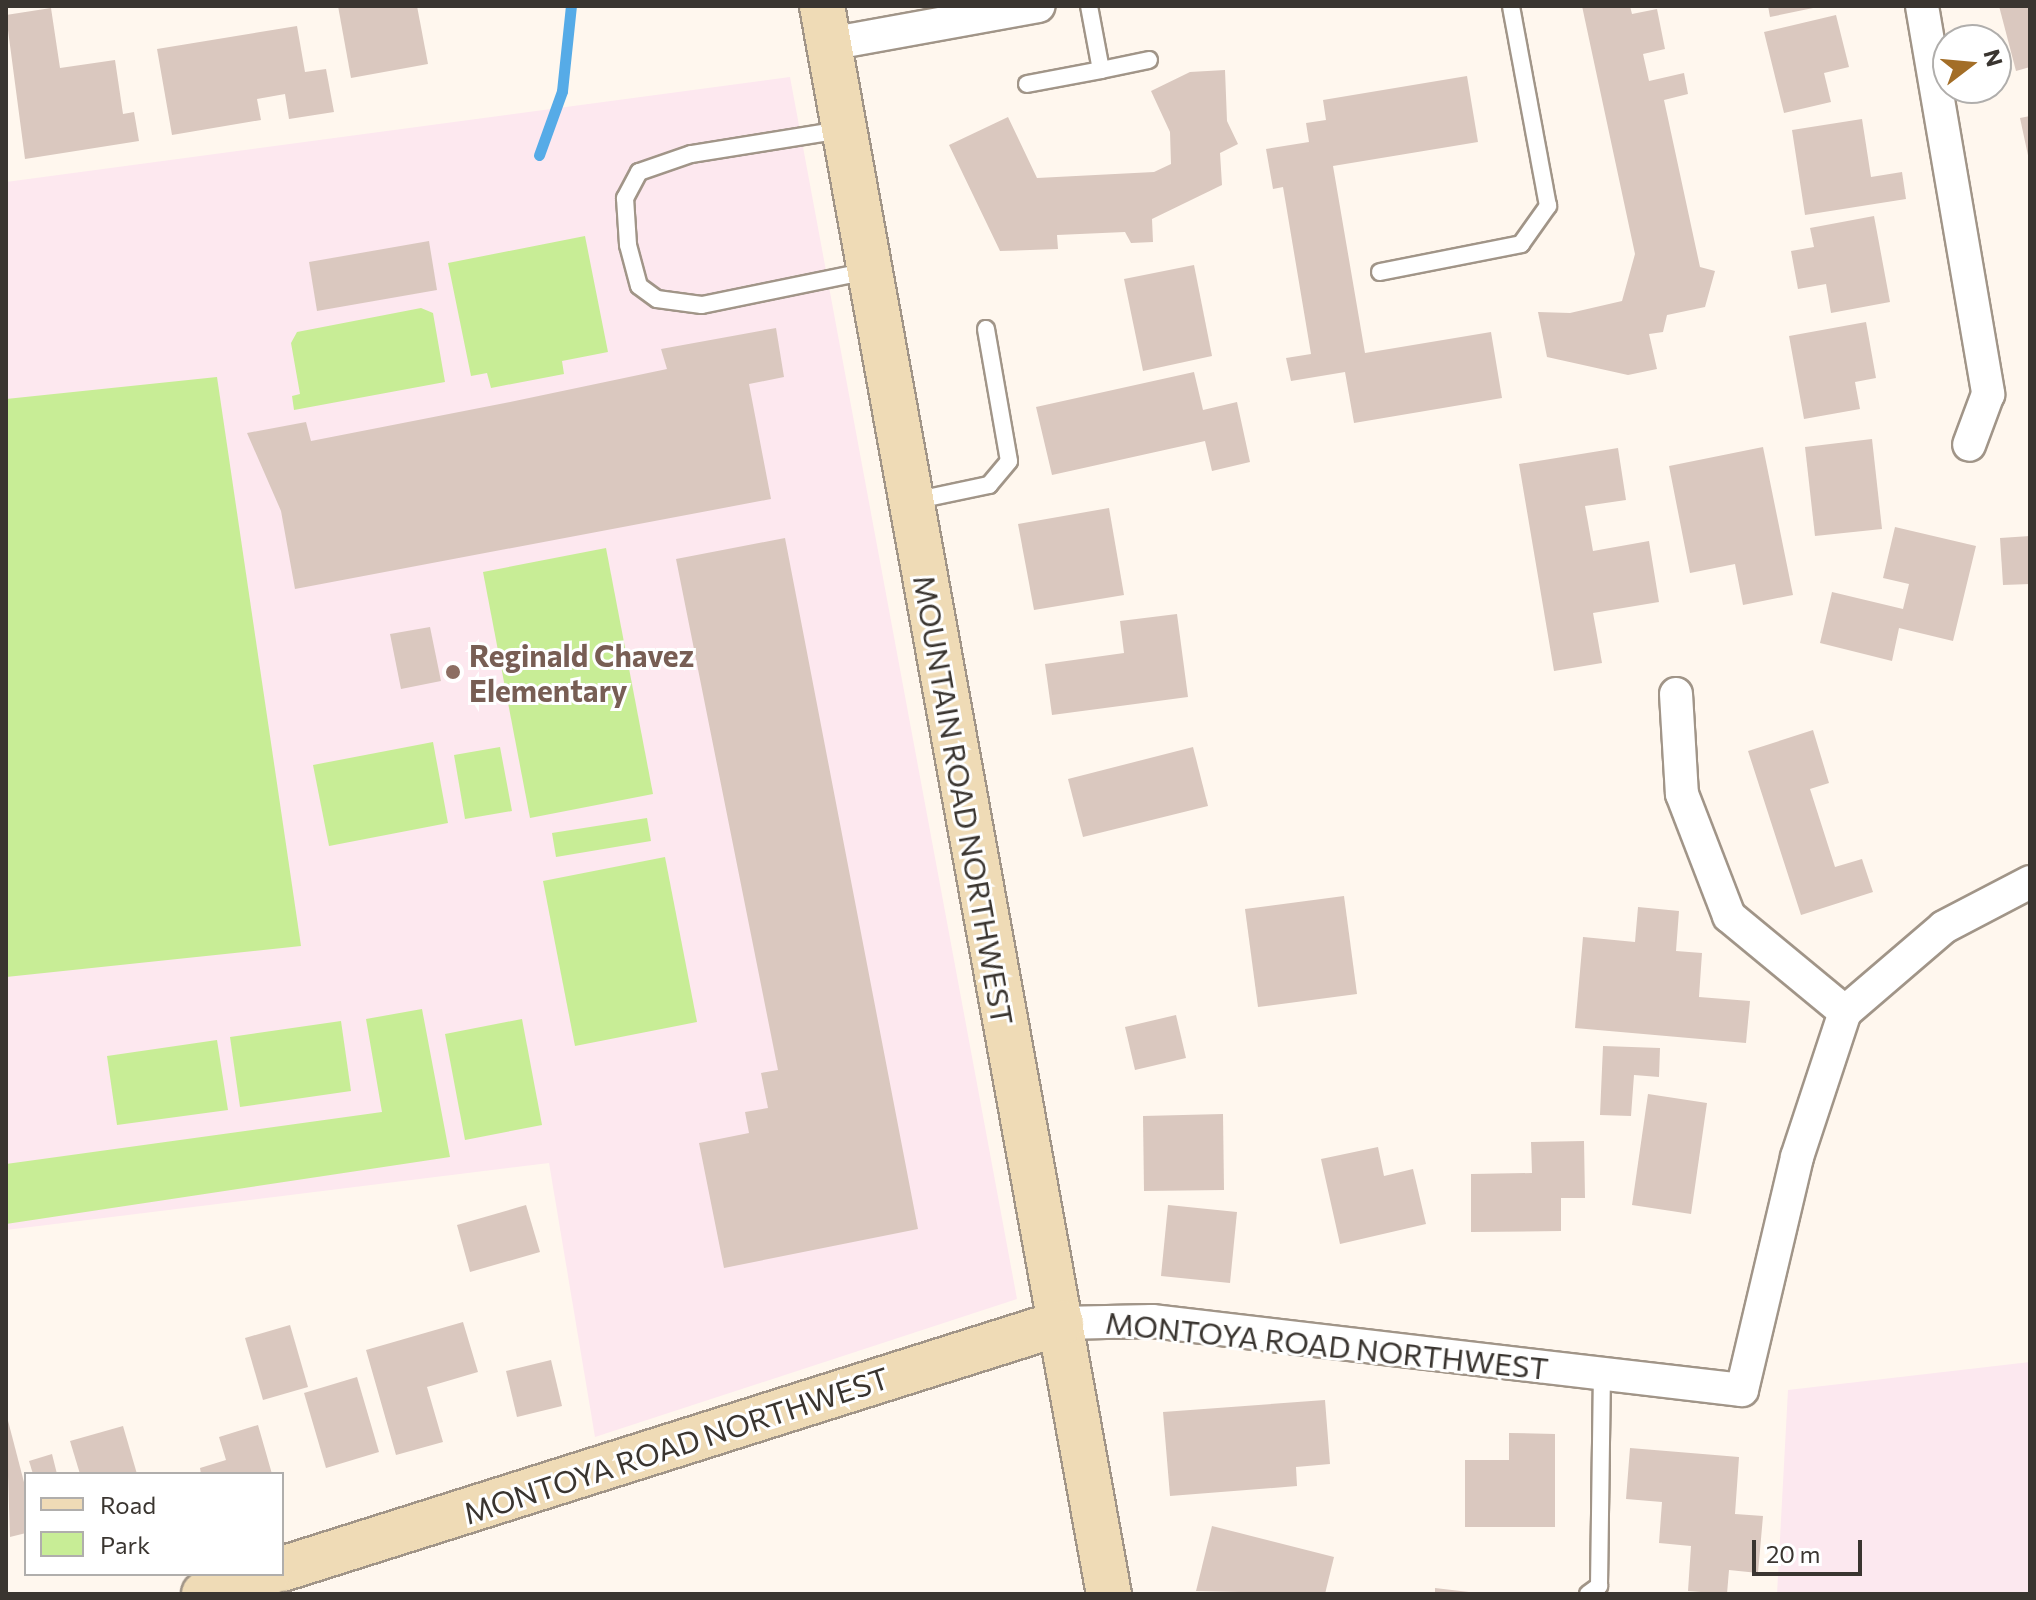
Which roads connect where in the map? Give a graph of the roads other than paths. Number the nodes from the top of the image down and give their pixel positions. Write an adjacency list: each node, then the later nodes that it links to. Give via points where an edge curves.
1 (1039, 6): 5 (street)
2 (1089, 6): 7 (lane)
3 (1511, 6): 11 (lane, via 1548,206 1521,244)
4 (1922, 6): 13 (street, via 1988,394)
5 (826, 25): 9 (street, MOUNTAIN ROAD NORTHWEST)
6 (1149, 60): 7 (lane)
7 (1101, 70): 8 (lane)
8 (1027, 84)
9 (843, 130): 10 (street, MOUNTAIN ROAD NORTHWEST); 10 (lane, via 691,154 639,172 625,198 628,245 639,286 657,299 702,305)
10 (867, 271): 14 (street, MOUNTAIN ROAD NORTHWEST)
11 (1380, 272)
12 (986, 329): 14 (lane, via 1009,461 989,485)
13 (1969, 445)
14 (909, 501): 18 (street, MOUNTAIN ROAD NORTHWEST)
15 (1676, 694): 17 (street, via 1682,794 1729,916)
16 (2030, 882): 17 (street, via 1944,927)
17 (1845, 1012): 19 (street, MONTOYA ROAD NORTHWEST, via 1797,1157 1742,1390)
18 (1061, 1323): 19 (street, MONTOYA ROAD NORTHWEST, via 1152,1321); 20 (street, MONTOYA ROAD NORTHWEST); 23 (street, MOUNTAIN ROAD NORTHWEST)
19 (1602, 1374): 24 (lane, via 1599,1586)
20 (284, 1568)
21 (261, 1576): 22 (street)
22 (204, 1594)
23 (1109, 1594)
24 (1588, 1594)

